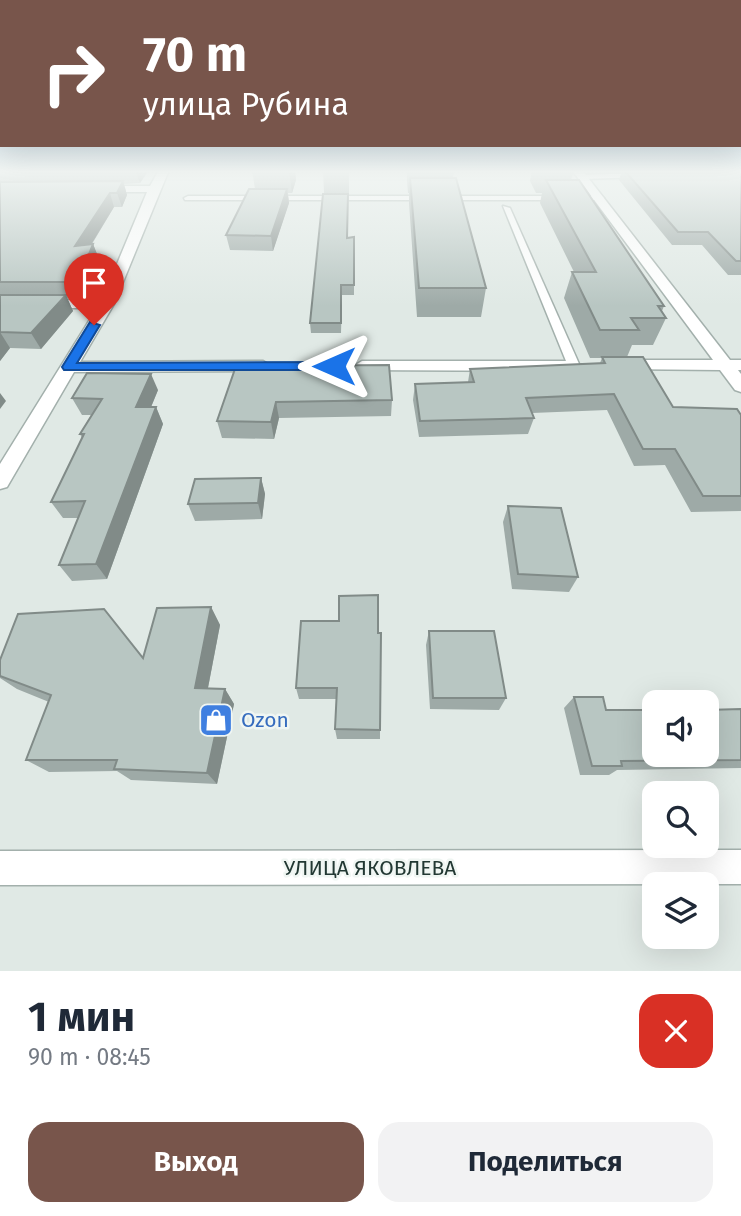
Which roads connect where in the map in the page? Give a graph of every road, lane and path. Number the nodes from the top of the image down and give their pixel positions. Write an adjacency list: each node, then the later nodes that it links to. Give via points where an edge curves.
1 (143, 215): 5 (street)
2 (510, 215): 9 (lane)
3 (614, 215): 6 (street)
4 (0, 304): 5 (street)
5 (107, 304): 10 (street)
6 (733, 365): 9 (street); 11 (street)
7 (287, 366): 10 (street)
8 (342, 366): 9 (street)
9 (587, 366)
10 (69, 367): 12 (street)
11 (741, 386)
12 (0, 481)
13 (741, 867): 14 (street, УЛИЦА ЯКОВЛЕВА)
14 (0, 868)

